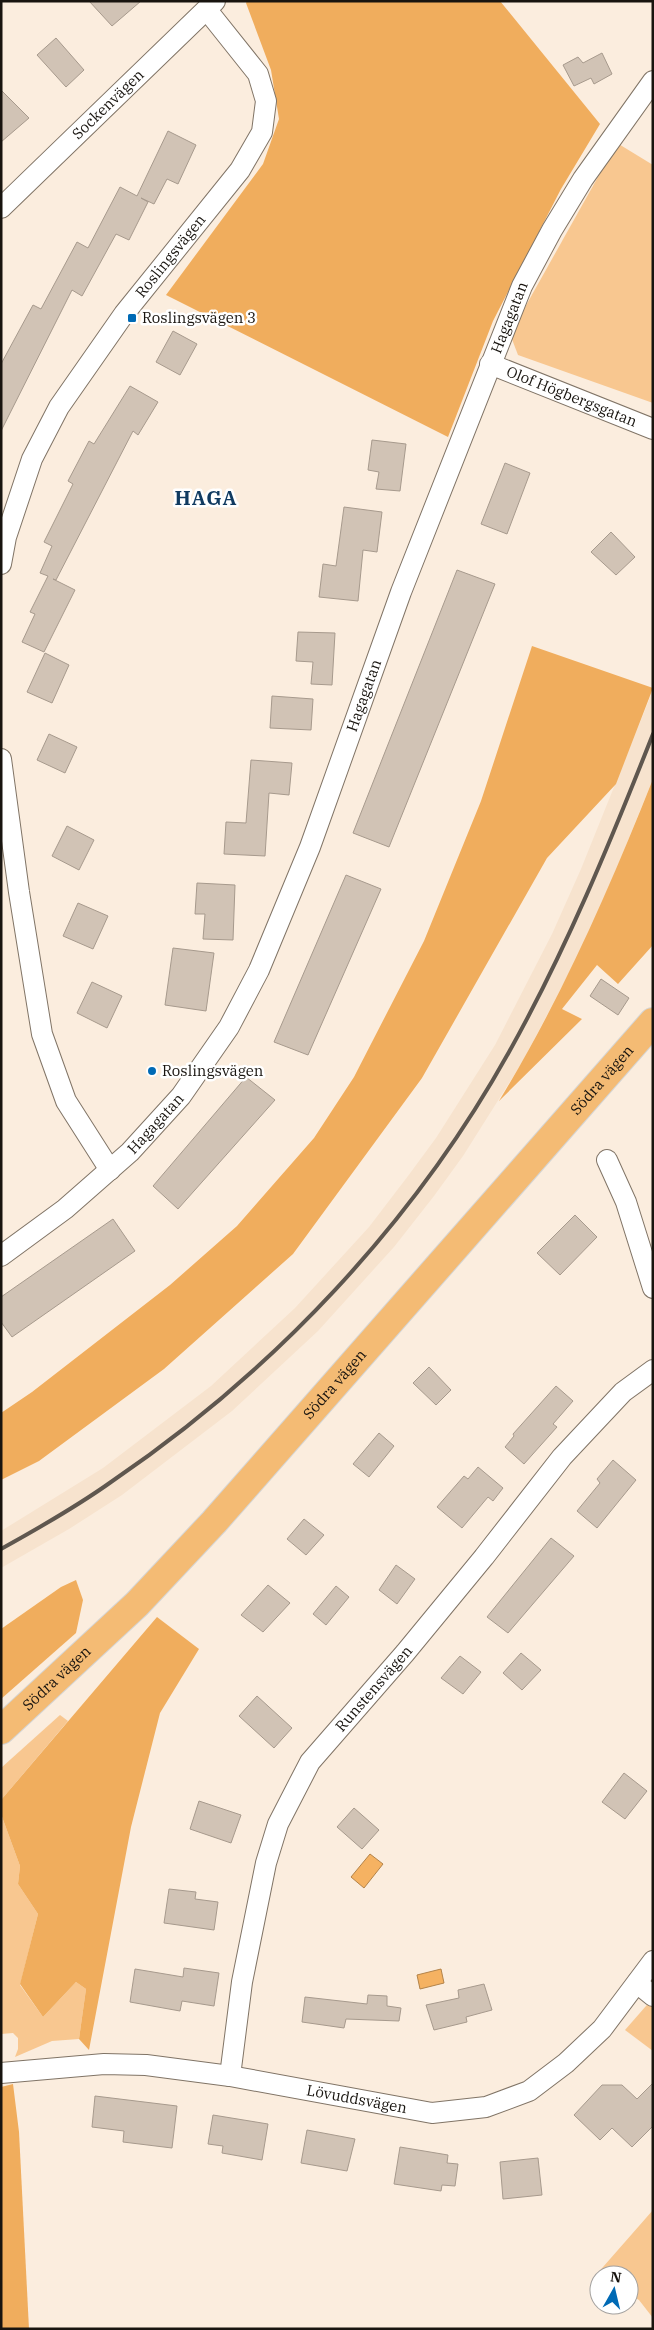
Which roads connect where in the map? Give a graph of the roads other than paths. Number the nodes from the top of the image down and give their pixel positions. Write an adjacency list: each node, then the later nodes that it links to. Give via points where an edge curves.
1 (211, 6): 3 (street, Sockenvägen); 6 (street, Roslingsvägen, via 258,74 266,101 262,132 240,170 124,314 59,407 32,459 6,537)
2 (653, 81): 4 (street, Hagagatan, via 593,164 552,230 522,286)
3 (1, 208)
4 (490, 364): 5 (street, Olof Högbergsgatan); 10 (street, Hagagatan, via 401,592 310,847 259,970 229,1027 181,1096)
5 (653, 429)
6 (1, 564)
7 (1, 759): 10 (street, via 42,1034 66,1102)
8 (653, 1022): 14 (highway, Södra vägen, via 214,1522 137,1604)
9 (607, 1160): 12 (street, via 626,1202)
10 (110, 1170): 11 (street, Hagagatan, via 65,1209)
11 (1, 1256)
12 (653, 1288)
13 (653, 1370): 19 (street, Runstensvägen, via 623,1392 562,1456 442,1608 310,1762 278,1824 266,1863 242,1982)
14 (1, 1730)
15 (653, 1961): 16 (street, Lövuddsvägen)
16 (637, 1982): 17 (street); 19 (street, Lövuddsvägen, via 602,2029 566,2064 529,2091 486,2107 432,2113)
17 (653, 1996)
18 (1, 2073): 19 (street, Lövuddsvägen, via 104,2064 146,2065)
19 (230, 2076)

